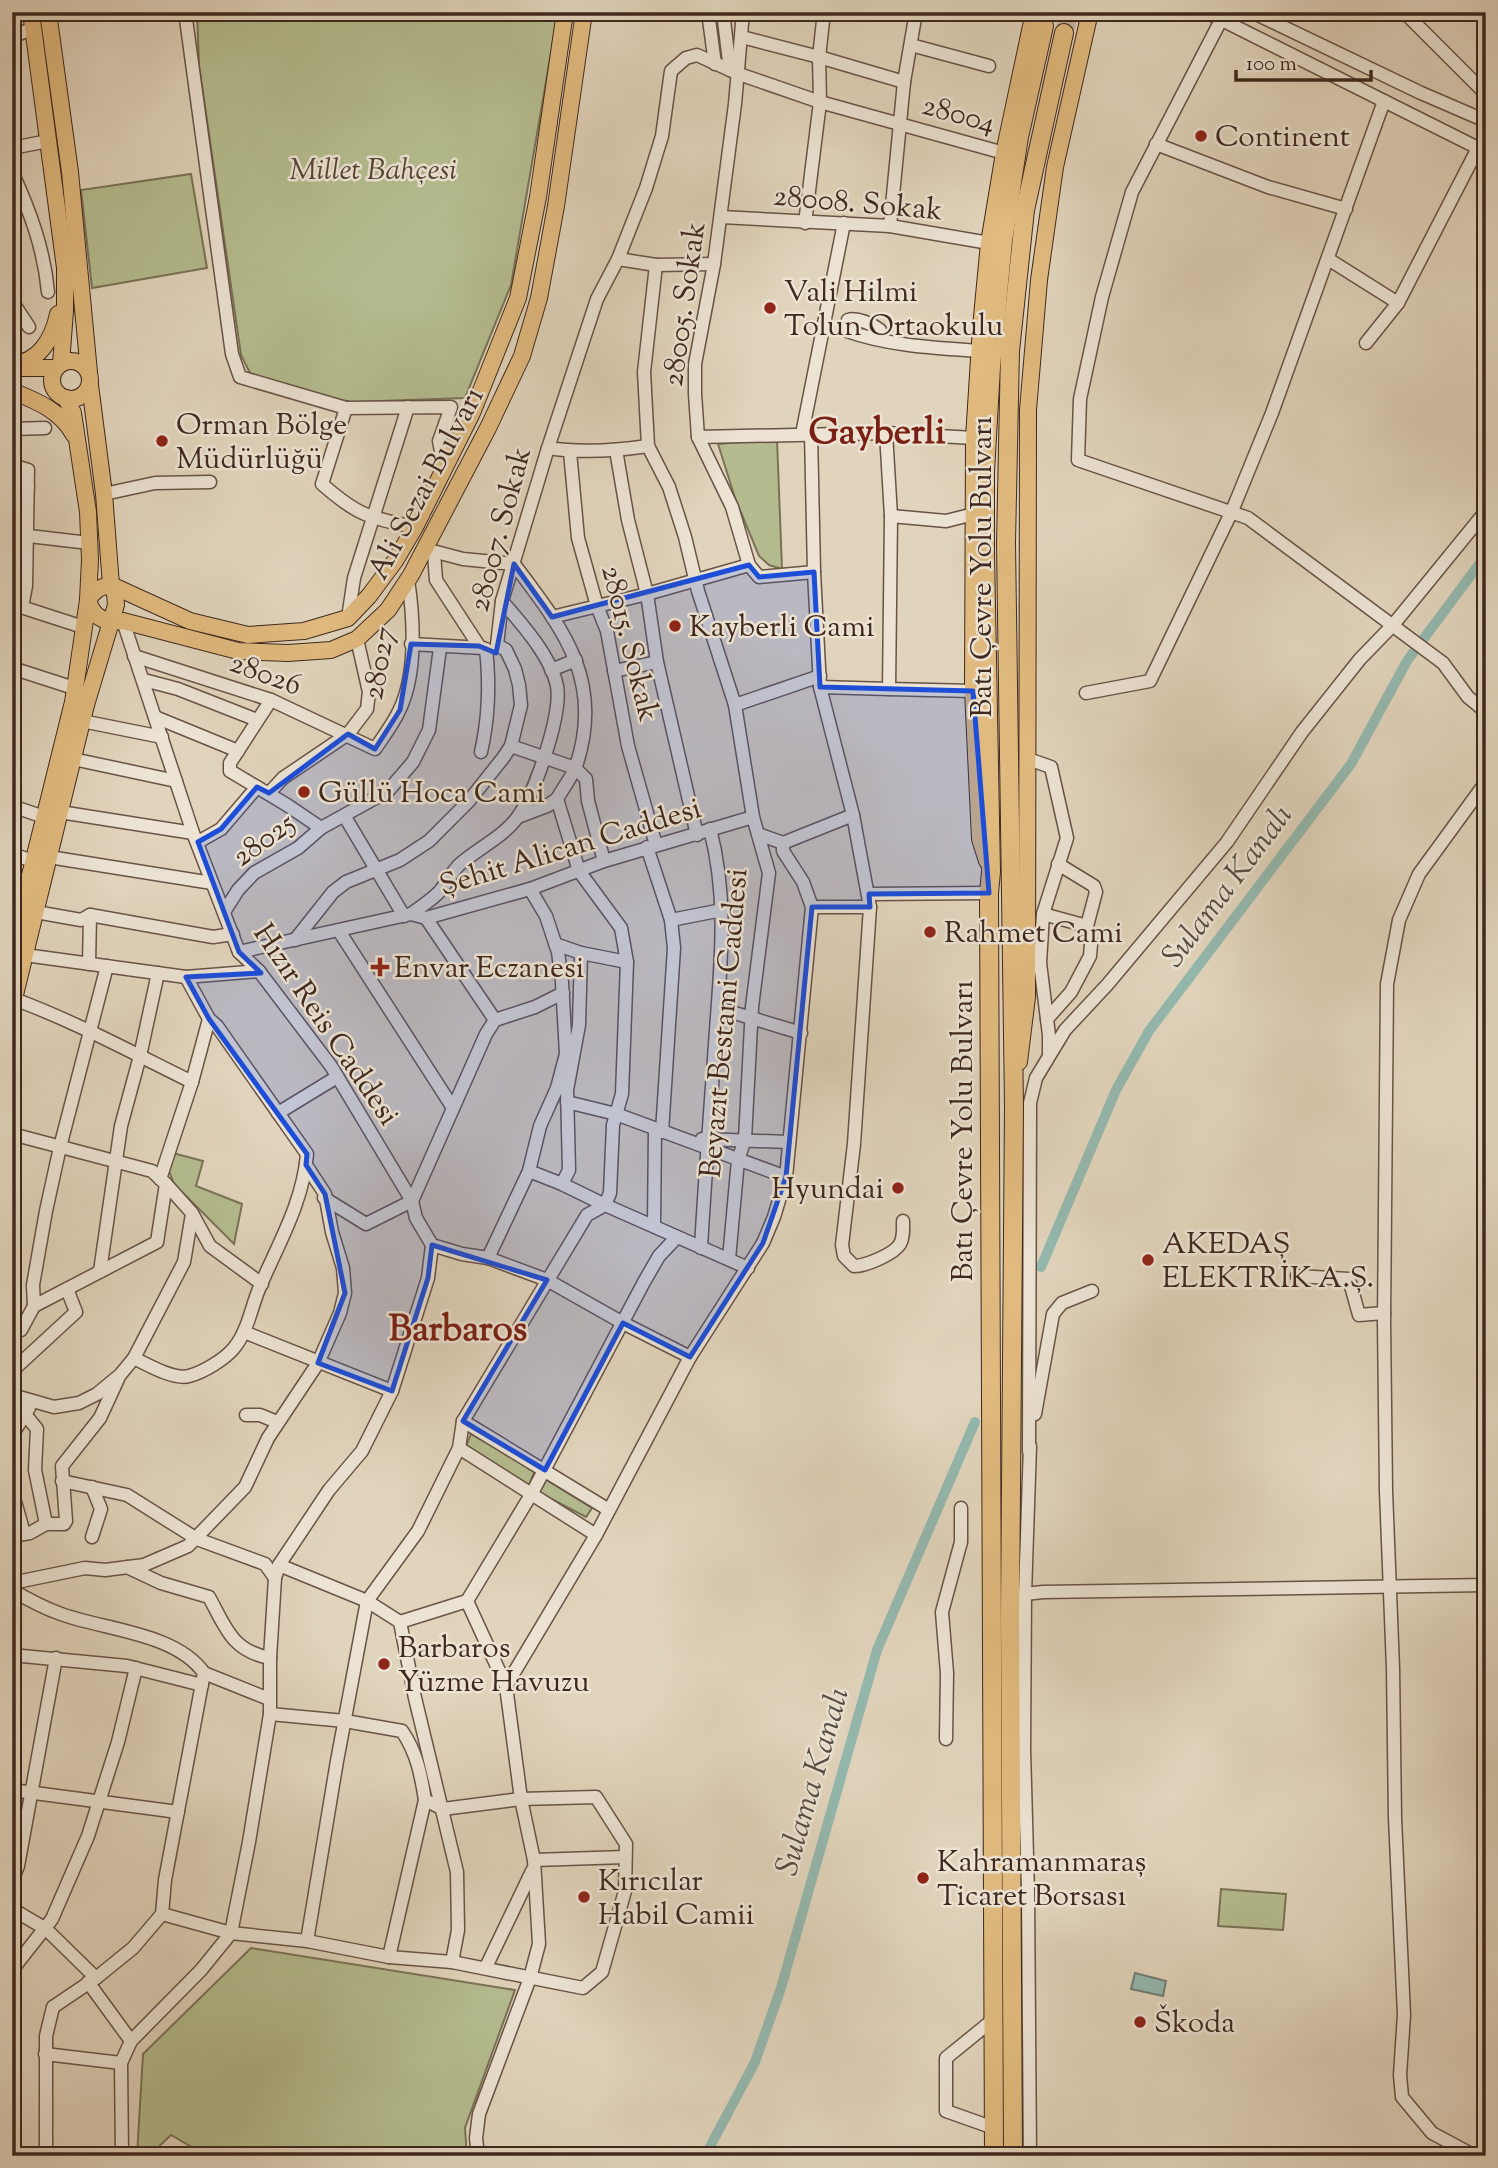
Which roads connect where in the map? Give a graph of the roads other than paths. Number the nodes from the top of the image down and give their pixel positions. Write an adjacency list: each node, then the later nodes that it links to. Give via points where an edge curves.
1 (48, 12): 63 (main road, via 70,172)
2 (185, 12): 67 (street, via 232,354 240,377)
3 (565, 12): 80 (main road, Ali Sezai Bulvarı, via 518,298 472,413)
4 (584, 12): 93 (main road, Ali Sezai Bulvarı, via 539,298 522,356)
5 (708, 12): 26 (street)
6 (723, 12): 28 (street)
7 (743, 12): 22 (street, 28005. Sokak)
8 (824, 12): 25 (street)
9 (916, 12): 23 (street)
10 (1077, 12): 18 (main road)
11 (1206, 12): 19 (street)
12 (1252, 12): 33 (street)
13 (1404, 12): 30 (street, via 1442,61)
14 (1481, 12): 15 (street)
15 (1486, 17)
16 (1039, 19): 39 (main road); 166 (highway, Batı Çevre Yolu Bulvarı, via 1005,229 985,472)
17 (32, 20): 21 (street); 35 (main road)
18 (1087, 20): 140 (main road, via 1055,167 1028,411)
19 (1221, 20): 31 (street); 36 (street)
20 (1064, 33): 208 (highway, Batı Çevre Yolu Bulvarı, via 1025,210 1010,351 1006,542)
21 (12, 37)
22 (742, 37): 25 (street); 28 (street, 28005. Sokak)
23 (911, 45): 27 (street); 29 (street)
24 (697, 55): 26 (street, 28004); 47 (street, 28007. Sokak, via 671,71 662,136)
25 (819, 57): 29 (street); 32 (street)
26 (715, 64): 28 (street, 28004)
27 (989, 66)
28 (735, 72): 32 (street, 28004); 42 (street, 28005. Sokak)
29 (904, 82): 34 (street)
30 (1484, 90)
31 (1384, 101): 38 (street); 41 (street)
32 (820, 102): 34 (street, 28004); 43 (street)
33 (1486, 121)
34 (901, 125): 39 (street, 28004); 45 (street)
35 (48, 141): 37 (street); 51 (main road)
36 (1156, 144): 41 (street, via 1268,187); 85 (street, via 1132,192 1102,297 1080,399 1078,460)
37 (12, 148)
38 (1482, 150): 55 (street)
39 (1004, 153): 46 (main road)
40 (12, 172): 53 (street, via 29,207 45,262)
41 (1346, 209): 48 (street)
42 (721, 217): 43 (street, 28008. Sokak); 49 (street, 28005. Sokak)
43 (805, 223): 44 (street, 28008. Sokak)
44 (844, 223): 45 (street, 28008. Sokak); 70 (street)
45 (890, 226): 46 (street, 28008. Sokak)
46 (989, 243): 60 (main road)
47 (618, 259): 50 (street); 76 (street, 28007. Sokak, via 597,299)
48 (1328, 259): 55 (street); 85 (street)
49 (714, 264): 50 (street); 72 (street, 28005. Sokak, via 695,364)
50 (656, 265): 74 (street, Beyazıt Bestami Caddesi, via 644,372)
51 (65, 285): 61 (main road, via 47,345); 62 (main road)
52 (1486, 288): 56 (street)
53 (48, 292)
54 (12, 301): 57 (street)
55 (1398, 303): 59 (street)
56 (1486, 311)
57 (29, 327)
58 (880, 340): 60 (street, via 877,327 848,320 847,331 863,337 879,340 935,348)
59 (1366, 343)
60 (980, 351): 73 (main road)
61 (12, 366): 62 (main road)
62 (59, 366): 63 (main road, via 67,361 80,363); 65 (main road, via 52,381)
63 (89, 378): 65 (main road, via 87,391 78,398); 84 (main road)
64 (12, 389): 65 (main road); 75 (main road, via 63,418)
65 (63, 397): 75 (main road, via 73,413)
66 (408, 407): 67 (street); 80 (street, via 451,407 439,441); 89 (street)
67 (346, 408): 89 (street, via 322,484 346,505)
68 (45, 428): 69 (street)
69 (12, 429)
70 (807, 433): 71 (street); 72 (street); 96 (street)
71 (886, 433): 73 (street); 88 (street)
72 (698, 437): 95 (street, 28005. Sokak, via 732,507)
73 (974, 438): 87 (main road)
74 (648, 446): 77 (street); 98 (street, Beyazıt Bestami Caddesi, via 669,487)
75 (79, 447): 92 (main road)
76 (548, 448): 78 (street); 94 (street, 28007. Sokak)
77 (616, 450): 78 (street); 100 (street)
78 (569, 452): 104 (street, 28015. Sokak, via 578,538)
79 (12, 465): 83 (street, via 28,470)
80 (444, 468): 90 (main road, Ali Sezai Bulvarı)
81 (210, 481): 84 (street, via 155,483)
82 (12, 484): 83 (street)
83 (28, 487): 91 (street)
84 (104, 494): 99 (main road)
85 (1232, 511): 108 (street, via 1248,518); 125 (street, via 1150,681)
86 (1486, 511): 108 (street)
87 (974, 514): 88 (street, via 946,521); 124 (main road)
88 (891, 516): 123 (street)
89 (373, 519): 90 (street); 106 (street, via 354,578)
90 (415, 527): 106 (main road, Ali Sezai Bulvarı, via 395,561)
91 (19, 535): 92 (street); 103 (street, via 26,586)
92 (89, 543): 101 (main road)
93 (430, 551): 94 (street); 97 (main road, Ali Sezai Bulvarı); 112 (street, via 436,580)
94 (514, 564): 102 (street, 28007. Sokak); 105 (street)
95 (749, 565): 96 (street, via 759,578); 98 (street)
96 (814, 572): 121 (street)
97 (408, 580): 110 (main road, Ali Sezai Bulvarı, via 388,610); 111 (street, 28027, via 414,621)
98 (696, 581): 100 (street); 127 (street, Beyazıt Bestami Caddesi)
99 (111, 585): 101 (main road, via 100,587); 106 (main road, via 190,621 248,635 304,631); 107 (main road)
100 (648, 594): 104 (street); 116 (street)
101 (88, 600): 107 (main road, Ali Sezai Bulvarı, via 101,619); 109 (main road)
102 (502, 601): 112 (street, 28007. Sokak); 118 (street)
103 (17, 606): 109 (street)
104 (597, 606): 105 (street); 119 (street, 28015. Sokak)
105 (552, 617): 115 (street)
106 (348, 618)
107 (118, 622): 110 (main road, Ali Sezai Bulvarı, via 238,651 331,650); 114 (street, Hızır Reis Caddesi); 131 (main road)
108 (1393, 625): 128 (street, via 1443,663 1468,697); 203 (street, via 1302,732 1227,842 1065,1030)
109 (83, 627): 122 (main road)
110 (357, 639): 132 (street, via 369,692 367,709)
111 (411, 644): 113 (street); 135 (street, 28027, via 400,710)
112 (487, 647): 113 (street); 134 (street, 28007. Sokak, via 506,650 519,685 521,705); 137 (street, via 488,722)
113 (440, 648): 150 (street, 28025, via 429,730 413,762 388,791)
114 (134, 656): 120 (street, Hızır Reis Caddesi); 126 (street, 28026)
115 (576, 660): 118 (street); 141 (street, via 583,677 585,710)
116 (657, 662): 119 (street); 156 (street)
117 (12, 668): 122 (street)
118 (551, 670): 138 (street, via 557,689 556,714)
119 (614, 671): 159 (street, 28015. Sokak)
120 (144, 680): 129 (street, Hızır Reis Caddesi); 130 (street)
121 (820, 682): 123 (street); 127 (street); 148 (street)
122 (74, 688): 149 (main road)
123 (888, 689): 124 (street)
124 (974, 691): 166 (main road, via 980,839)
125 (1086, 694)
126 (271, 700): 130 (street); 132 (street, 28026)
127 (735, 705): 152 (street, Beyazıt Bestami Caddesi)
128 (1486, 712)
129 (155, 717): 133 (street, Hızır Reis Caddesi); 136 (street)
130 (257, 720): 136 (street)
131 (82, 721): 133 (street); 139 (main road)
132 (348, 734): 135 (street, 28026); 144 (street)
133 (162, 737): 142 (street, Hızır Reis Caddesi)
134 (511, 746): 138 (street); 164 (street, 28007. Sokak, via 448,824 400,860)
135 (375, 748)
136 (238, 751): 144 (street, via 230,771)
137 (481, 752)
138 (544, 758): 141 (street); 151 (street)
139 (73, 759): 142 (street); 147 (main road)
140 (1028, 759): 163 (street, via 1051,767 1067,838); 208 (main road, via 1027,998)
141 (575, 768): 145 (street); 162 (street, via 586,779)
142 (176, 782): 157 (street, Hızır Reis Caddesi)
143 (1486, 782): 245 (street, via 1419,874 1399,920 1387,984)
144 (263, 790): 153 (street); 157 (street, via 221,829)
145 (557, 799): 151 (street); 165 (street)
146 (12, 806): 149 (street)
147 (60, 812): 157 (street); 161 (main road)
148 (853, 815): 158 (street); 170 (street)
149 (44, 817): 161 (main road)
150 (345, 817): 153 (street, 28025); 164 (street)
151 (518, 817): 177 (street)
152 (753, 817): 154 (street, Şehit Alican Caddesi); 155 (street, Beyazıt Bestami Caddesi)
153 (321, 828): 174 (street, 28025, via 298,848 254,873)
154 (710, 829): 156 (street, Şehit Alican Caddesi); 172 (street)
155 (758, 834): 158 (street); 197 (street, Beyazıt Bestami Caddesi, via 769,873)
156 (697, 835): 159 (street, Şehit Alican Caddesi)
157 (195, 837): 167 (street, Hızır Reis Caddesi)
158 (783, 843): 171 (street)
159 (652, 846): 162 (street, Şehit Alican Caddesi); 179 (street, 28015. Sokak)
160 (12, 854): 161 (street)
161 (41, 858): 167 (street); 173 (main road); 185 (main road)
162 (604, 861): 165 (street, Şehit Alican Caddesi)
163 (1058, 864): 175 (street); 180 (street, via 1096,888)
164 (377, 869): 177 (street); 183 (street, 28007. Sokak, via 333,892)
165 (579, 870): 168 (street, Şehit Alican Caddesi); 188 (street, via 621,928)
166 (991, 872): 169 (highway, Batı Çevre Yolu Bulvarı)
167 (212, 883): 174 (street, Hızır Reis Caddesi)
168 (530, 889): 178 (street, Şehit Alican Caddesi); 184 (street)
169 (989, 893): 170 (street); 321 (highway, Batı Çevre Yolu Bulvarı)
170 (869, 901): 171 (street); 230 (street, via 854,1144 842,1245 845,1256 854,1266 864,1266 897,1248)
171 (812, 907): 202 (street)
172 (722, 910): 179 (street); 196 (street)
173 (36, 912): 176 (street, via 81,920); 185 (main road)
174 (224, 912): 182 (street, Hızır Reis Caddesi)
175 (1043, 914): 180 (street); 199 (street, via 1040,963)
176 (90, 915): 182 (street, via 213,937); 189 (street)
177 (408, 915): 178 (street, Şehit Alican Caddesi); 181 (street, Şehit Alican Caddesi)
178 (426, 918): 200 (street)
179 (671, 920): 212 (street, 28015. Sokak, via 674,948)
180 (1087, 926): 199 (street, via 1090,956 1071,992)
181 (339, 931): 183 (street, Şehit Alican Caddesi); 209 (street)
182 (233, 934): 186 (street, Hızır Reis Caddesi)
183 (295, 940): 186 (street, Şehit Alican Caddesi)
184 (555, 944): 187 (street); 194 (street)
185 (19, 951): 189 (street); 195 (main road)
186 (239, 952): 191 (street, Hızır Reis Caddesi)
187 (581, 953): 188 (street); 207 (street, via 579,1025)
188 (627, 962): 211 (street, via 622,1094)
189 (89, 964): 190 (street)
190 (107, 966): 192 (street); 201 (street)
191 (259, 971): 193 (street); 205 (street, Hızır Reis Caddesi)
192 (158, 973): 193 (street); 204 (street)
193 (186, 977): 198 (street)
194 (563, 993): 200 (street); 207 (street)
195 (13, 1003): 201 (street, via 60,1016)
196 (718, 1007): 197 (street); 216 (street)
197 (752, 1018): 202 (street); 214 (street, Beyazıt Bestami Caddesi)
198 (209, 1019): 206 (street); 210 (street)
199 (1046, 1019): 203 (street)
200 (495, 1020): 209 (street)
201 (89, 1032): 204 (street); 217 (street)
202 (802, 1033): 215 (street)
203 (1049, 1056): 263 (street, via 1036,1078 1030,1103)
204 (140, 1057): 206 (street); 219 (street)
205 (337, 1077): 210 (street); 227 (street, Hızır Reis Caddesi)
206 (192, 1082): 223 (street)
207 (564, 1093): 211 (street); 221 (street, via 540,1126); 225 (street, via 569,1170)
208 (1014, 1106): 286 (highway, Batı Çevre Yolu Bulvarı)
209 (453, 1108): 227 (street)
210 (278, 1113): 220 (street, via 307,1154)
211 (616, 1114): 212 (street); 228 (street, via 610,1193)
212 (659, 1131): 216 (street); 231 (street, 28015. Sokak)
213 (12, 1134): 217 (street)
214 (745, 1139): 215 (street); 216 (street); 218 (street, Beyazıt Bestami Caddesi)
215 (789, 1142): 222 (street)
216 (709, 1144): 218 (street); 234 (street)
217 (60, 1147): 219 (street); 244 (street, via 33,1285)
218 (738, 1160): 222 (street); 236 (street, Beyazıt Bestami Caddesi)
219 (116, 1161): 223 (street, via 152,1171); 238 (street)
220 (306, 1165): 224 (street); 226 (street)
221 (529, 1171): 225 (street); 235 (street)
222 (786, 1177): 237 (street, via 774,1217)
223 (163, 1181): 229 (street); 238 (street, via 157,1242)
224 (304, 1183): 226 (street); 241 (street)
225 (562, 1184): 228 (street)
226 (326, 1200): 227 (street, via 366,1224); 251 (street, via 345,1293)
227 (412, 1201): 233 (street, Hızır Reis Caddesi)
228 (605, 1205): 231 (street); 240 (street, via 587,1214)
229 (192, 1213): 241 (street, via 210,1246); 250 (street, via 184,1262)
230 (903, 1221)
231 (654, 1226): 232 (street)
232 (677, 1237): 234 (street); 246 (street, via 659,1256)
233 (432, 1245): 235 (street); 254 (street, via 428,1278)
234 (701, 1248): 236 (street)
235 (488, 1258): 240 (street)
236 (729, 1259): 237 (street)
237 (748, 1268): 249 (street)
238 (100, 1271): 242 (street)
239 (1297, 1276): 245 (street, via 1349,1279 1359,1315)
240 (547, 1280): 246 (street); 259 (street)
241 (261, 1284): 247 (street)
242 (67, 1289): 244 (street); 252 (street, via 76,1312)
243 (1092, 1292): 263 (street, via 1062,1303 1053,1314)
244 (34, 1306): 248 (street, via 21,1330)
245 (1384, 1313): 281 (street)
246 (623, 1323): 249 (street); 264 (street)
247 (244, 1332): 250 (street, via 228,1354 188,1377 164,1373); 251 (street)
248 (12, 1333)
249 (690, 1357): 270 (street)
250 (134, 1358): 253 (street)
251 (318, 1363): 254 (street); 260 (street)
252 (12, 1371)
253 (120, 1375): 256 (street, via 79,1403 54,1407); 265 (street, via 100,1418 62,1465)
254 (392, 1391): 276 (street, via 362,1451 329,1490)
255 (12, 1398): 256 (street); 257 (street)
256 (37, 1402): 257 (street)
257 (25, 1414): 261 (street); 271 (street, via 37,1429 35,1470)
258 (246, 1415): 260 (street)
259 (463, 1421): 262 (street); 264 (street)
260 (277, 1422): 275 (street, via 245,1487)
261 (12, 1434)
262 (459, 1448): 268 (street); 284 (street, via 418,1531)
263 (1029, 1451): 283 (street)
264 (545, 1470): 268 (street); 270 (street)
265 (62, 1481): 266 (street); 271 (street, via 66,1521)
266 (92, 1487): 274 (street, via 101,1509); 275 (street, via 127,1494)
267 (12, 1490): 272 (street)
268 (532, 1493): 273 (street); 285 (street)
269 (961, 1508): 297 (street, via 961,1542 942,1612)
270 (609, 1510): 273 (street)
271 (46, 1524): 272 (street)
272 (18, 1535)
273 (596, 1535): 293 (street)
274 (92, 1537)
275 (197, 1539): 277 (street, via 144,1565); 278 (street, via 265,1564)
276 (279, 1565): 278 (street); 284 (street)
277 (127, 1567): 279 (street, via 85,1568); 290 (street, via 209,1597 238,1644 251,1654)
278 (275, 1578): 290 (street)
279 (12, 1583)
280 (1486, 1585): 281 (street)
281 (1390, 1587): 283 (street); 334 (street, via 1404,2015 1402,2097 1432,2133)
282 (12, 1590): 292 (street, via 60,1614 169,1645 195,1660)
283 (1025, 1594): 286 (street); 315 (street)
284 (367, 1601): 287 (street); 296 (street)
285 (467, 1601): 287 (street); 293 (street)
286 (1010, 1615): 313 (highway, Batı Çevre Yolu Bulvarı)
287 (400, 1622): 303 (street)
288 (12, 1655): 289 (street)
289 (56, 1658): 291 (street); 299 (street)
290 (270, 1658): 294 (street)
291 (136, 1668): 292 (street); 302 (street)
292 (203, 1679): 294 (street); 304 (street)
293 (506, 1686): 300 (street)
294 (269, 1699): 295 (street)
295 (270, 1714): 296 (street); 311 (street)
296 (345, 1721): 301 (street, via 402,1731 420,1767); 312 (street)
297 (946, 1739)
298 (12, 1790): 299 (street)
299 (30, 1793): 302 (street); 307 (street)
300 (521, 1799): 303 (street); 305 (street, via 596,1797 626,1844); 306 (street)
301 (425, 1800): 303 (street); 314 (street)
302 (99, 1802): 304 (street); 310 (street)
303 (443, 1810): 316 (street, via 457,1872 458,1930)
304 (178, 1812): 309 (street)
305 (625, 1857): 306 (street); 319 (street, via 625,1891 602,1972 583,1988)
306 (534, 1864): 317 (street); 319 (street, via 539,1944)
307 (12, 1880)
308 (12, 1909): 310 (street)
309 (162, 1914): 311 (street); 320 (street, via 133,1948)
310 (46, 1929): 318 (street); 320 (street)
311 (232, 1933): 312 (street); 322 (street)
312 (307, 1941): 314 (street)
313 (1012, 1949): 315 (street); 326 (highway, Batı Çevre Yolu Bulvarı)
314 (389, 1957): 316 (street)
315 (1029, 1960): 325 (street)
316 (452, 1962): 317 (street)
317 (486, 1968): 319 (street)
318 (12, 1970)
319 (530, 1978): 330 (street, via 479,2114)
320 (92, 1980): 322 (street); 323 (street, via 52,2007)
321 (994, 2019): 327 (highway, Batı Çevre Yolu Bulvarı); 327 (street, via 946,2058 946,2111)
322 (131, 2041): 324 (street)
323 (46, 2054): 324 (street); 328 (street)
324 (121, 2063): 329 (street)
325 (1030, 2091): 326 (street); 333 (street)
326 (1013, 2105): 332 (highway, Batı Çevre Yolu Bulvarı)
327 (994, 2128): 331 (highway, Batı Çevre Yolu Bulvarı)
328 (46, 2156)
329 (122, 2156)
330 (478, 2156)
331 (994, 2156)
332 (1013, 2156)
333 (1030, 2156)
334 (1475, 2156)

